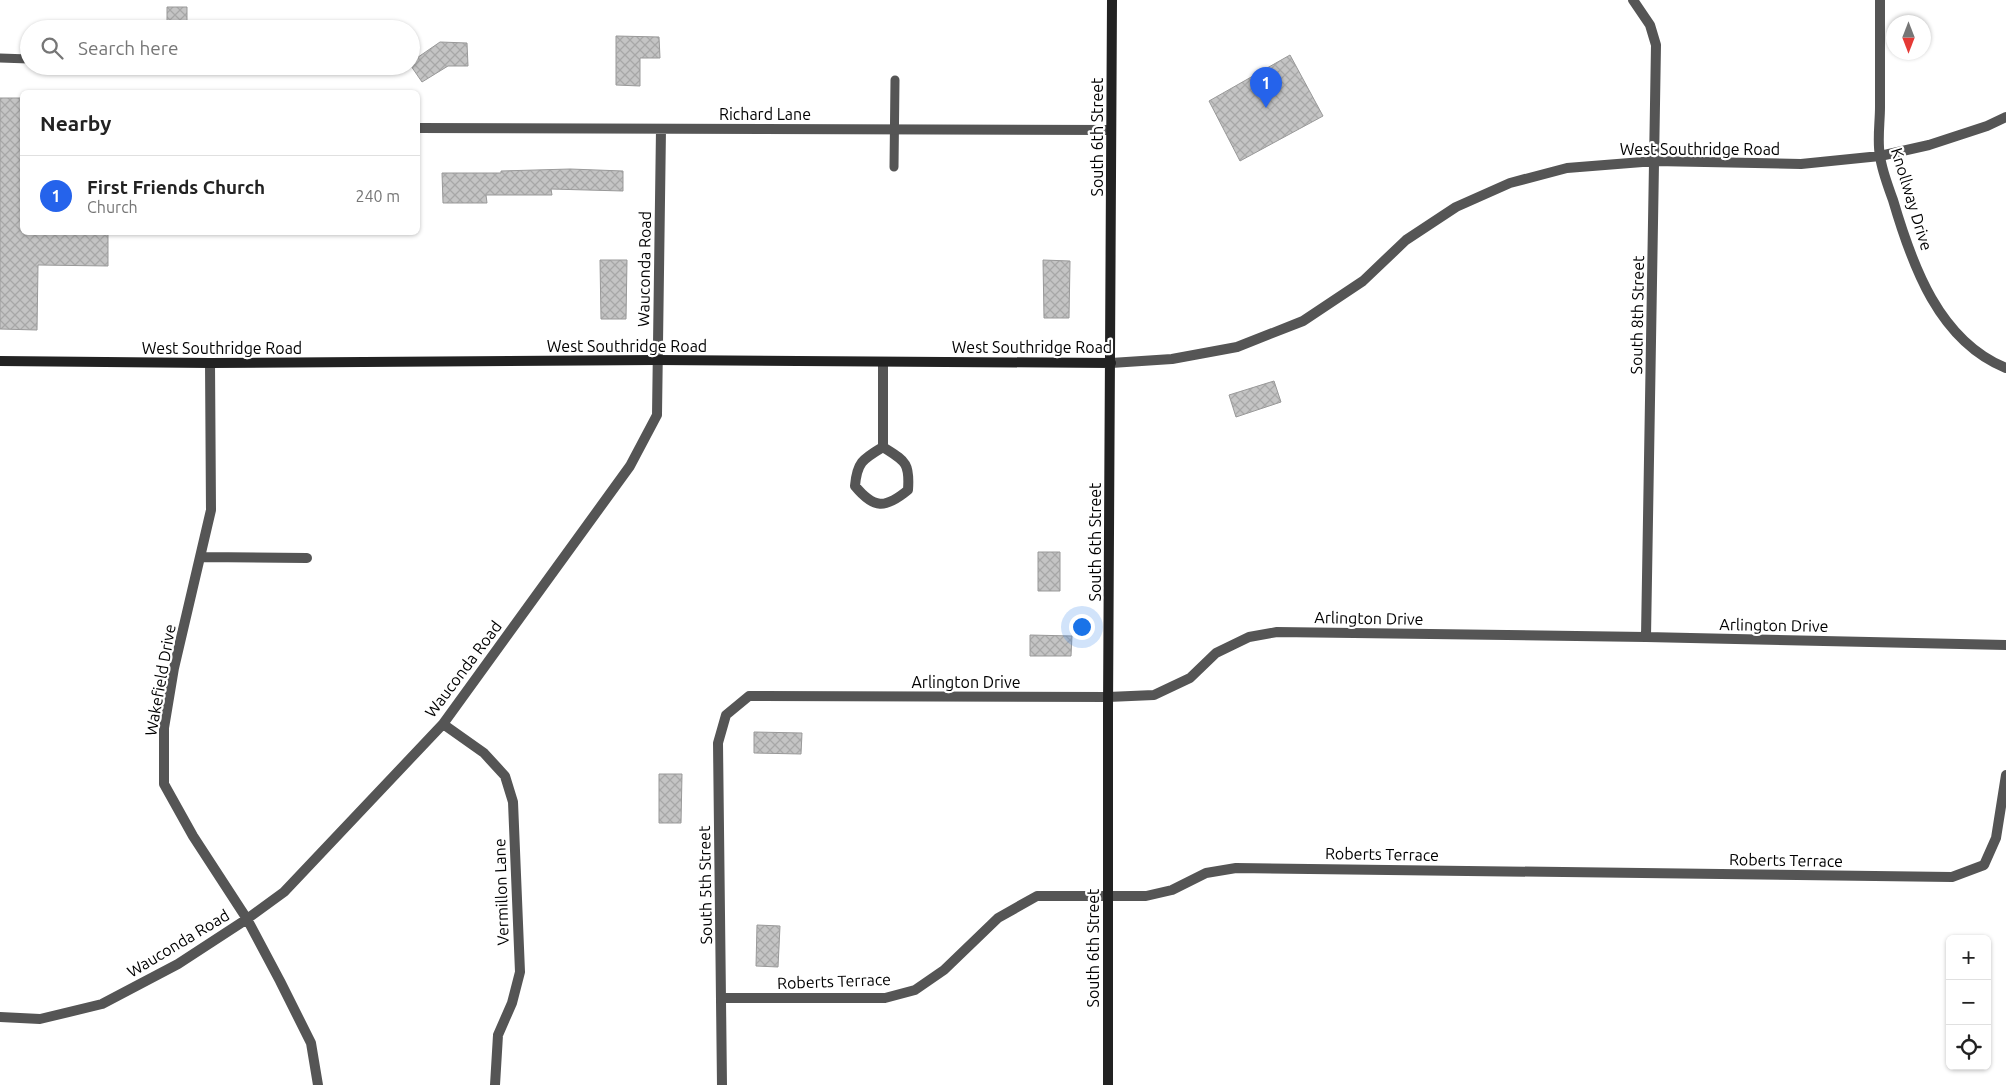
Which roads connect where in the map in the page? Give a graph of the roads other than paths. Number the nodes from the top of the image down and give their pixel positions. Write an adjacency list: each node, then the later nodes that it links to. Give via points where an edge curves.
1 (1112, 0): 11 (street, South 6th Street)
2 (1633, 0): 13 (street, South 8th Street, via 1650,25 1656,45)
3 (1880, 0): 12 (street, Knollway Drive)
4 (0, 58): 5 (lane)
5 (20, 58)
6 (895, 80): 10 (lane)
7 (2006, 117): 12 (street, West Southridge Road, via 1929,145)
8 (420, 128): 9 (street, Richard Lane)
9 (661, 129): 10 (street, Richard Lane); 15 (street, Wauconda Road)
10 (894, 129): 11 (street, Richard Lane); 14 (lane)
11 (1112, 130): 18 (street, South 6th Street)
12 (1880, 156): 13 (street, West Southridge Road, via 1801,164); 20 (street, Knollway Drive, via 1898,219 1936,307 1972,349)
13 (1655, 161): 18 (street, West Southridge Road, via 1567,168 1510,183 1456,207 1406,240 1363,281 1303,321 1237,346 1172,359); 24 (street, South 8th Street)
14 (894, 167)
15 (657, 360): 17 (street, West Southridge Road); 19 (street, West Southridge Road); 28 (street, Wauconda Road, via 657,415 630,466)
16 (0, 361): 19 (street, West Southridge Road)
17 (883, 362): 18 (street, West Southridge Road); 21 (street)
18 (1111, 362): 27 (street, South 6th Street)
19 (210, 363): 22 (street, Wakefield Drive, via 211,510)
20 (2006, 368)
21 (883, 447): 21 (street, via 867,457 856,470 855,486 865,498 880,504 895,500 908,490 909,473 904,460)
22 (200, 557): 23 (street); 31 (street, Wakefield Drive, via 174,668 164,728 164,784 193,836)
23 (307, 558)
24 (1646, 637): 25 (street, Arlington Drive); 27 (street, Arlington Drive, via 1277,632 1249,637 1216,653 1190,678 1154,695)
25 (2006, 645)
26 (749, 696): 27 (street, Arlington Drive); 32 (street, South 5th Street, via 726,715 718,743)
27 (1108, 697): 30 (street, South 6th Street)
28 (443, 724): 31 (street, Wauconda Road, via 284,892); 35 (street, Vermillon Lane, via 484,753 505,776 512,802 520,972 512,1003 498,1035)
29 (2006, 775): 30 (street, Roberts Terrace, via 1996,838 1984,865 1952,877 1236,868 1206,873 1172,890 1146,896)
30 (1108, 895): 32 (street, Roberts Terrace, via 1037,896 998,918 944,970 915,990 885,998); 37 (street, South 6th Street)
31 (247, 919): 33 (street, Wauconda Road, via 178,964 102,1004 40,1019); 34 (street, Wakefield Drive, via 311,1043)
32 (722, 998): 36 (street, South 5th Street)
33 (0, 1017)
34 (318, 1085)
35 (495, 1085)
36 (722, 1085)
37 (1108, 1085)

